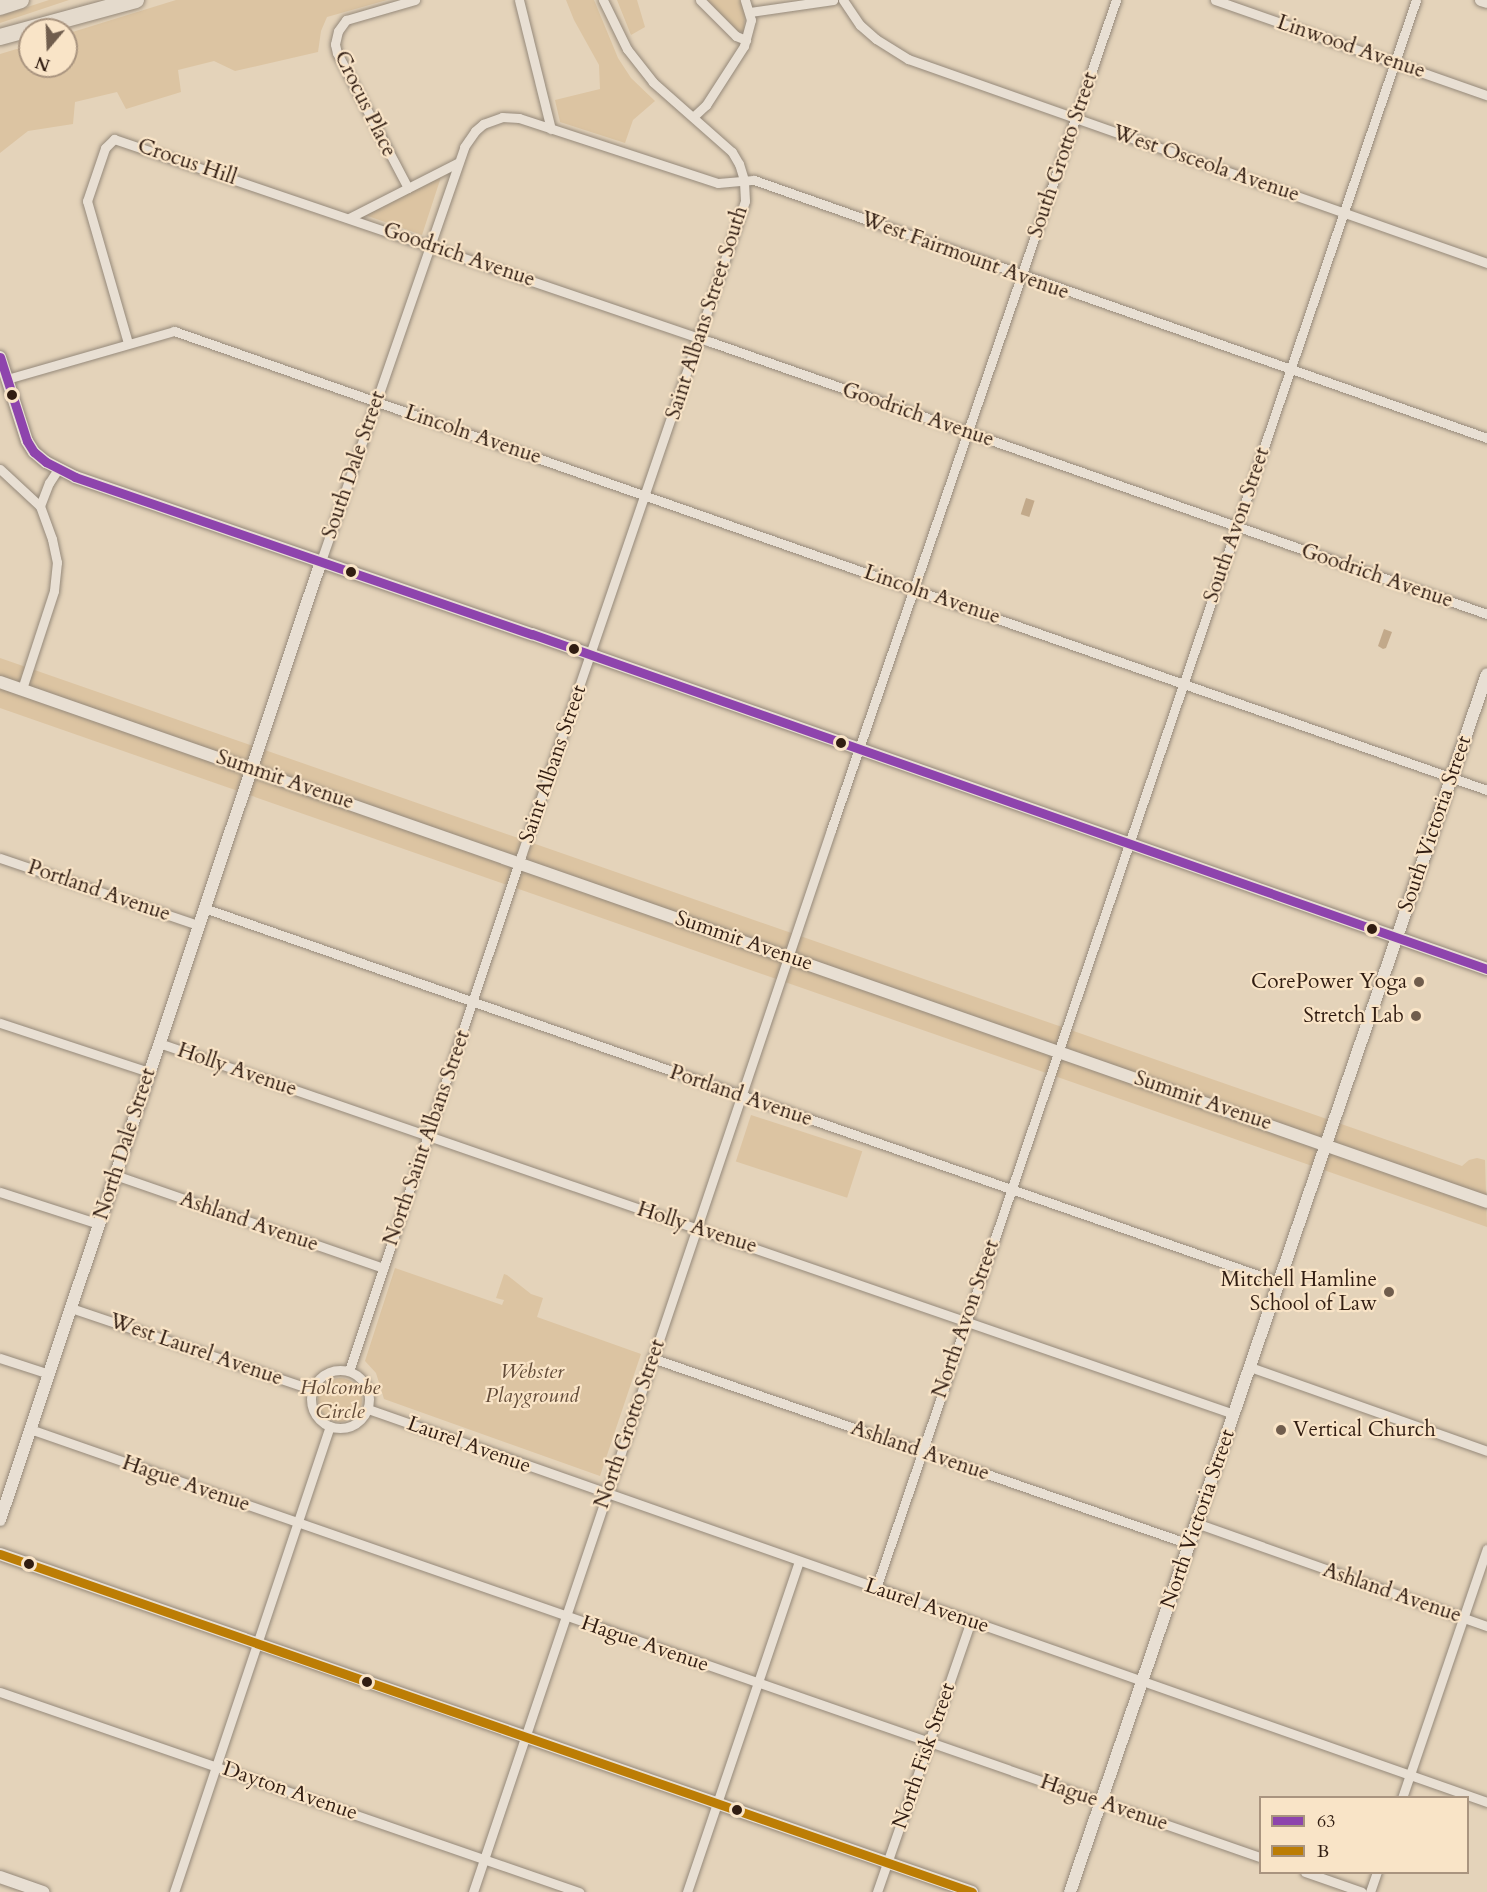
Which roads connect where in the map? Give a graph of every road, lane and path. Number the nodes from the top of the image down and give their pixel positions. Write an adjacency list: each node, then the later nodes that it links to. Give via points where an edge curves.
1 (21, 0): 16 (highway)
2 (94, 0): 18 (highway)
3 (136, 0): 19 (highway)
4 (415, 0): 28 (street, Crocus Place, via 346,20 335,44)
5 (519, 0): 25 (street)
6 (700, 0): 20 (street, via 736,36)
7 (745, 0): 17 (street)
8 (833, 0): 17 (street)
9 (843, 0): 24 (street, West Osceola Avenue, via 860,26 908,59)
10 (1116, 0): 24 (street, South Grotto Street)
11 (1215, 0): 21 (street, Linwood Avenue)
12 (1416, 0): 21 (street, South Avon Street)
13 (1481, 0): 14 (street)
14 (1487, 2)
15 (605, 4): 23 (street, Saint Albans Street South, via 627,49 653,82)
16 (0, 7)
17 (750, 12): 20 (street)
18 (0, 32)
19 (0, 37)
20 (746, 40): 23 (street, via 705,107)
21 (1395, 62): 22 (street, Linwood Avenue); 29 (street, South Avon Street)
22 (1487, 95)
23 (693, 117): 27 (street, Saint Albans Street South, via 732,152)
24 (1075, 118): 29 (street, West Osceola Avenue); 33 (street, South Grotto Street)
25 (551, 129): 26 (street, West Fairmount Avenue, via 512,117 492,120 468,139); 27 (street, West Fairmount Avenue, via 718,183)
26 (459, 162): 28 (street); 31 (street, South Dale Street)
27 (744, 180): 33 (street, West Fairmount Avenue, via 754,180); 34 (street, Saint Albans Street South, via 745,201)
28 (408, 188): 30 (street)
29 (1343, 213): 32 (street, West Osceola Avenue); 37 (street, South Avon Street)
30 (349, 218): 31 (street, Goodrich Avenue); 35 (street, Crocus Hill, via 119,139 110,140 87,201 88,213)
31 (430, 245): 34 (street, Goodrich Avenue); 39 (street, South Dale Street)
32 (1487, 263)
33 (1021, 276): 37 (street, West Fairmount Avenue); 40 (street, South Grotto Street)
34 (699, 338): 40 (street, Goodrich Avenue); 44 (street, Saint Albans Street South)
35 (128, 343): 38 (street, Lincoln Avenue); 39 (street, Lincoln Avenue, via 174,331)
36 (0, 357): 38 (street)
37 (1290, 370): 41 (street, West Fairmount Avenue); 46 (street, South Avon Street)
38 (7, 379): 43 (street, via 27,441 34,452)
39 (376, 402): 44 (street, Lincoln Avenue); 47 (street, South Dale Street)
40 (968, 432): 46 (street, Goodrich Avenue); 48 (street, South Grotto Street)
41 (1487, 438)
42 (0, 468): 45 (street)
43 (58, 469): 45 (street); 47 (street)
44 (646, 496): 48 (street, Lincoln Avenue); 50 (street, Saint Albans Street)
45 (40, 506): 54 (street, via 52,539 57,572)
46 (1235, 526): 49 (street, Goodrich Avenue); 53 (street, South Avon Street)
47 (321, 561): 50 (street); 56 (street, South Dale Street)
48 (914, 589): 53 (street, Lincoln Avenue); 55 (street, South Grotto Street)
49 (1487, 614)
50 (591, 655): 55 (street); 61 (street, Saint Albans Street)
51 (1487, 674): 57 (street, South Victoria Street)
52 (0, 682): 54 (street, Summit Avenue)
53 (1183, 683): 57 (street, Lincoln Avenue); 59 (street, South Avon Street)
54 (22, 689): 56 (street, Summit Avenue)
55 (860, 750): 59 (street); 65 (street, South Grotto Street)
56 (251, 768): 61 (street, Summit Avenue); 62 (street, North Dale Street)
57 (1451, 777): 58 (street, Lincoln Avenue); 64 (street, South Victoria Street)
58 (1487, 790)
59 (1128, 844): 64 (street); 70 (street, South Avon Street)
60 (0, 858): 63 (street, Portland Avenue)
61 (519, 862): 65 (street, Summit Avenue); 67 (street, North Saint Albans Street)
62 (204, 908): 63 (street, North Dale Street); 67 (street, Portland Avenue)
63 (198, 925): 69 (street, North Dale Street)
64 (1395, 937): 66 (street); 74 (street, South Victoria Street)
65 (788, 957): 70 (street, Summit Avenue); 72 (street, North Grotto Street)
66 (1487, 969)
67 (472, 1002): 72 (street, Portland Avenue); 73 (street, North Saint Albans Street)
68 (0, 1023): 71 (street, Holly Avenue)
69 (159, 1043): 71 (street, North Dale Street); 73 (street, Holly Avenue)
70 (1057, 1050): 74 (street, Summit Avenue); 76 (street, North Avon Street)
71 (149, 1072): 75 (street, North Dale Street)
72 (740, 1096): 76 (street, Portland Avenue); 80 (street, North Grotto Street)
73 (428, 1135): 80 (street, Holly Avenue); 81 (street, North Saint Albans Street)
74 (1325, 1145): 78 (street, Summit Avenue); 82 (street, North Victoria Street)
75 (115, 1175): 79 (street, North Dale Street); 81 (street, Ashland Avenue)
76 (1010, 1187): 82 (street, Portland Avenue); 84 (street, North Avon Street)
77 (0, 1192): 79 (street)
78 (1487, 1202)
79 (99, 1224): 83 (street, North Dale Street)
80 (696, 1228): 84 (street, Holly Avenue); 86 (street, North Grotto Street)
81 (383, 1268): 88 (street, North Saint Albans Street)
82 (1278, 1282): 87 (street, North Victoria Street)
83 (71, 1308): 89 (street, North Dale Street); 90 (street, West Laurel Avenue)
84 (966, 1320): 92 (street, Holly Avenue); 95 (street, North Avon Street)
85 (0, 1358): 89 (street)
86 (652, 1358): 95 (street, Ashland Avenue); 97 (street, North Grotto Street)
87 (1250, 1367): 92 (street, North Victoria Street); 96 (street)
88 (349, 1371): 90 (street, via 325,1374); 91 (street, via 364,1382 370,1400)
89 (48, 1374): 94 (street, North Dale Street)
90 (313, 1390): 93 (street, via 315,1413)
91 (368, 1409): 93 (street, via 352,1425); 97 (street, Laurel Avenue)
92 (1234, 1414): 100 (street, North Victoria Street)
93 (330, 1426): 99 (street)
94 (30, 1429): 98 (street, North Dale Street); 99 (street, Hague Avenue)
95 (922, 1451): 101 (street, Ashland Avenue); 105 (street, North Avon Street)
96 (1487, 1451)
97 (606, 1494): 104 (street, Laurel Avenue); 106 (street, North Grotto Street)
98 (0, 1520)
99 (299, 1523): 106 (street, Hague Avenue); 110 (street)
100 (1196, 1523): 101 (street, North Victoria Street); 107 (street, Ashland Avenue)
101 (1189, 1544): 111 (street, North Victoria Street)
102 (1487, 1550): 107 (street)
103 (0, 1554): 110 (street)
104 (799, 1561): 105 (street, Laurel Avenue); 112 (street)
105 (876, 1588): 108 (street, Laurel Avenue)
106 (565, 1616): 112 (street, Hague Avenue); 114 (street, North Grotto Street)
107 (1464, 1618): 109 (street, Ashland Avenue); 117 (street)
108 (971, 1621): 111 (street, Laurel Avenue); 115 (street, North Fisk Street)
109 (1487, 1626)
110 (258, 1644): 114 (street); 116 (street)
111 (1142, 1681): 117 (street, Laurel Avenue); 119 (street, North Victoria Street)
112 (757, 1683): 115 (street, Hague Avenue); 121 (street)
113 (0, 1692): 116 (street, Dayton Avenue)
114 (526, 1737): 121 (street); 123 (street, North Grotto Street)
115 (928, 1742): 119 (street, Hague Avenue); 124 (street, North Fisk Street)
116 (217, 1765): 123 (street, Dayton Avenue); 129 (street)
117 (1410, 1775): 118 (street); 120 (street, Laurel Avenue)
118 (1402, 1796)
119 (1101, 1802): 122 (street, Hague Avenue); 135 (street, North Victoria Street)
120 (1487, 1802)
121 (717, 1803): 124 (street); 132 (street)
122 (1259, 1857)
123 (484, 1859): 130 (street, North Grotto Street); 131 (street, Dayton Avenue)
124 (887, 1862): 133 (street, North Fisk Street); 134 (street)
125 (1311, 1874): 136 (street)
126 (1376, 1874): 137 (street)
127 (0, 1877): 128 (street)
128 (43, 1892)
129 (174, 1892)
130 (473, 1892)
131 (579, 1892)
132 (687, 1892)
133 (877, 1892)
134 (972, 1892)
135 (1070, 1892)
136 (1362, 1892)
137 (1370, 1892)

